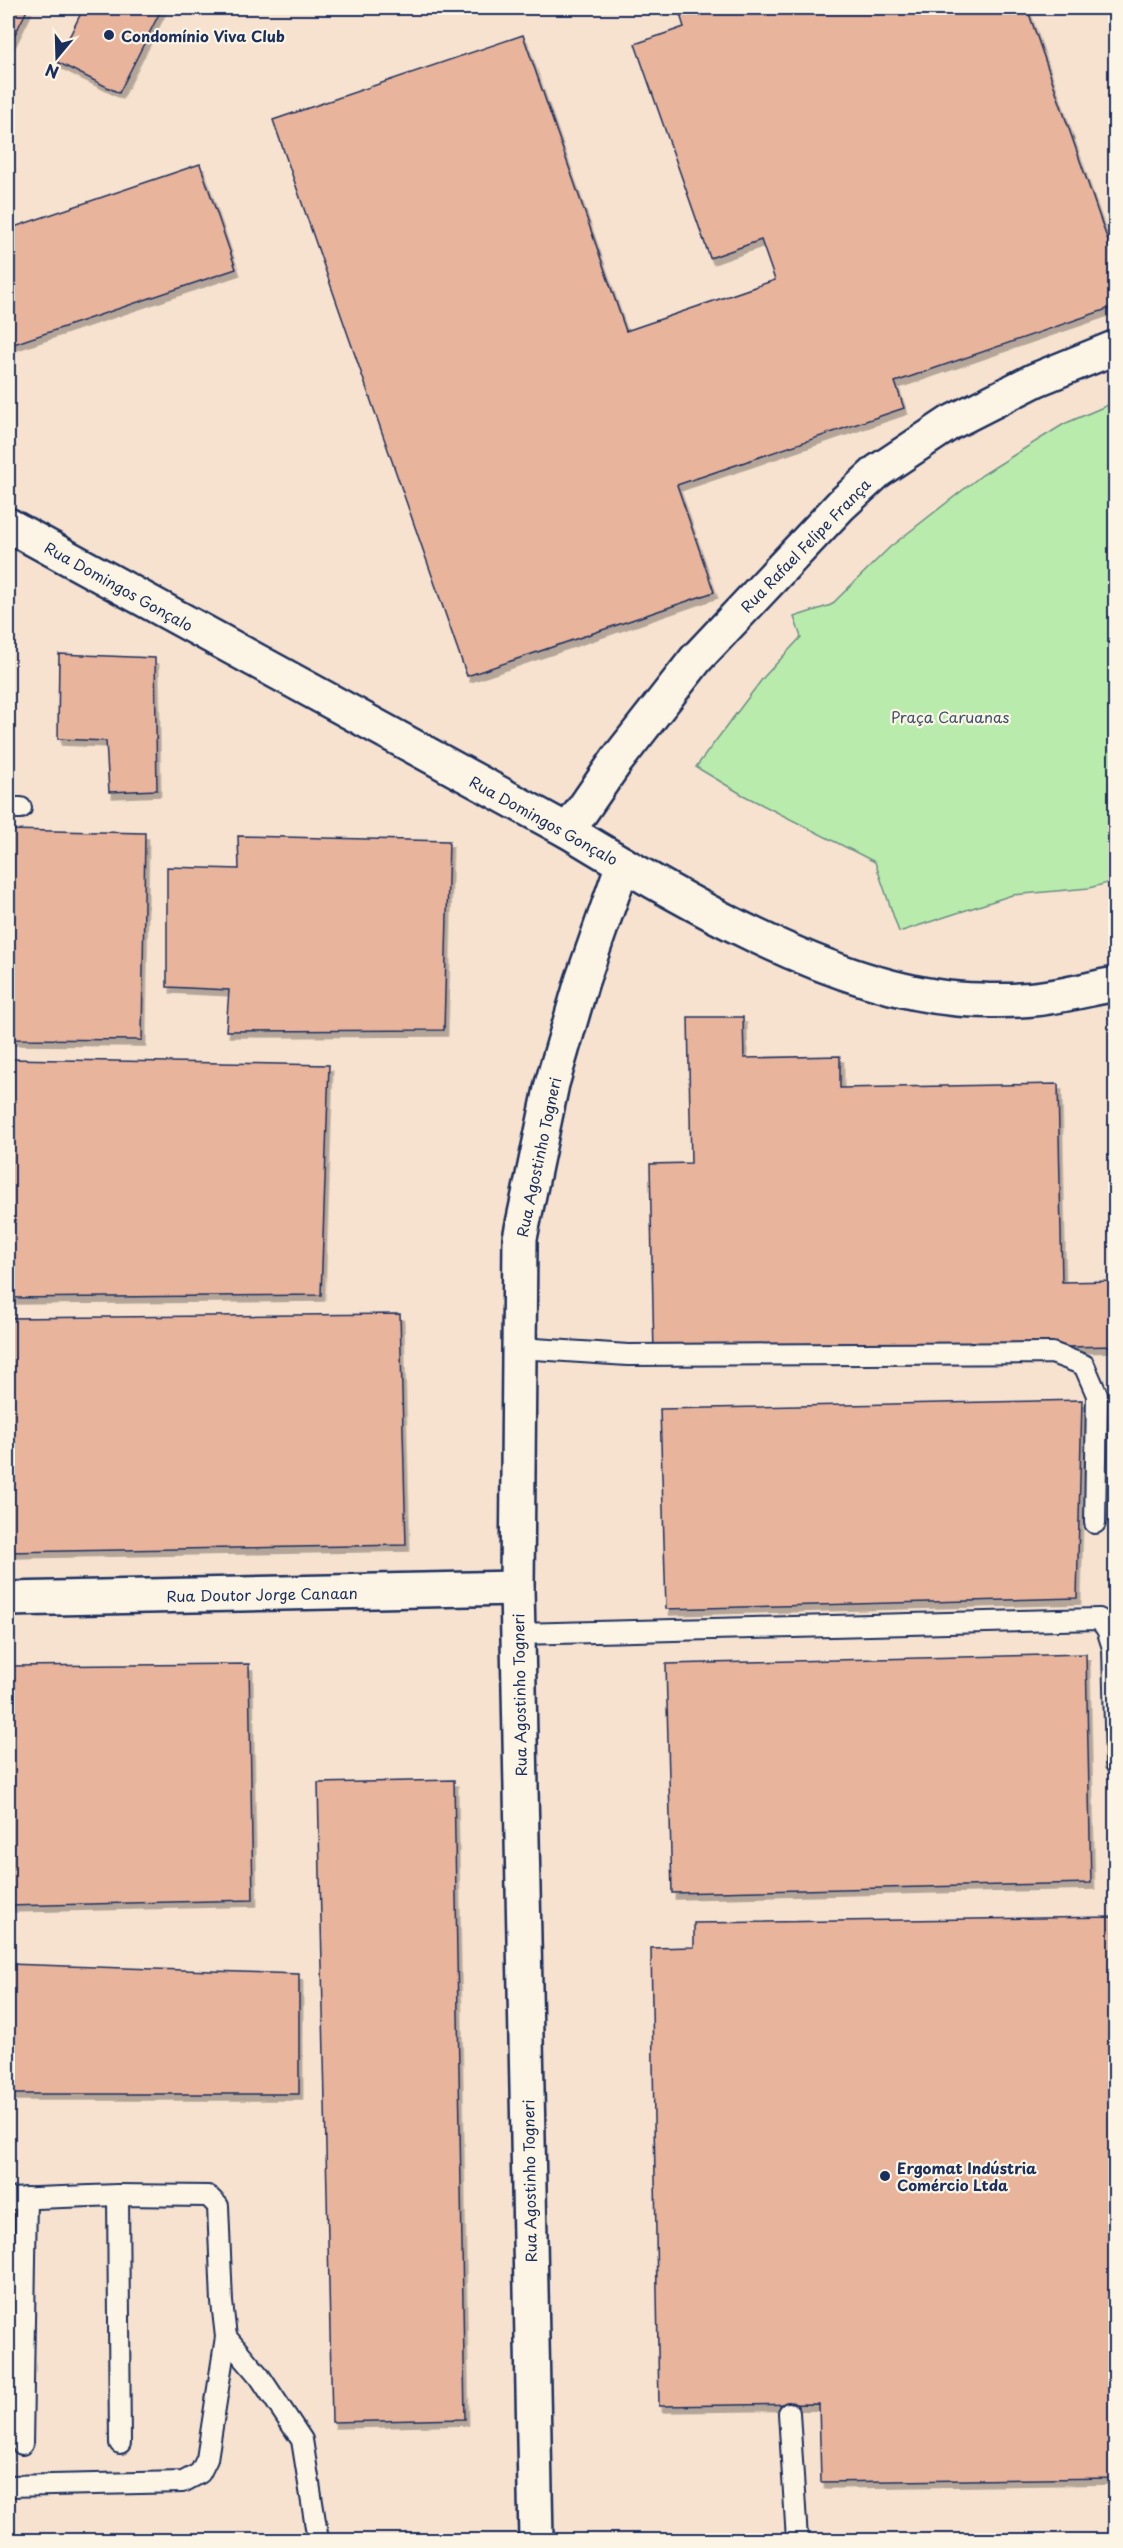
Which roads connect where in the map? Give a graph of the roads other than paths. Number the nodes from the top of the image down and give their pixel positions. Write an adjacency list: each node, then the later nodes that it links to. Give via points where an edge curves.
1 (1114, 348): 3 (street, Rua Rafael Felipe França, via 1035,380 950,423 878,471 696,659 617,760)
2 (8, 525): 3 (street, Rua Domingos Gonçalo)
3 (568, 831): 4 (street, Rua Domingos Gonçalo)
4 (623, 864): 5 (street, Rua Domingos Gonçalo, via 807,958 913,993 1009,1000); 6 (street, Rua Agostinho Togneri, via 582,981 537,1149 520,1238)
5 (1116, 984)
6 (519, 1348): 7 (lane, via 628,1355 1052,1353 1084,1365 1097,1395); 8 (street, Rua Agostinho Togneri)
7 (1095, 1523)
8 (517, 1588): 9 (street, Rua Doutor Jorge Canaan); 10 (street, Rua Agostinho Togneri)
9 (8, 1599)
10 (518, 1634): 11 (lane, via 1099,1619 1113,1648); 20 (street, Rua Agostinho Togneri)
11 (1116, 1764)
12 (118, 2195): 13 (lane); 14 (lane, via 208,2196 218,2206); 16 (lane)
13 (17, 2199): 17 (lane)
14 (226, 2337): 18 (lane, via 207,2459 200,2473 183,2482); 19 (lane, via 260,2377 302,2440)
15 (789, 2413): 21 (lane)
16 (120, 2443)
17 (22, 2444)
18 (8, 2486)
19 (318, 2541)
20 (536, 2541)
21 (797, 2541)

